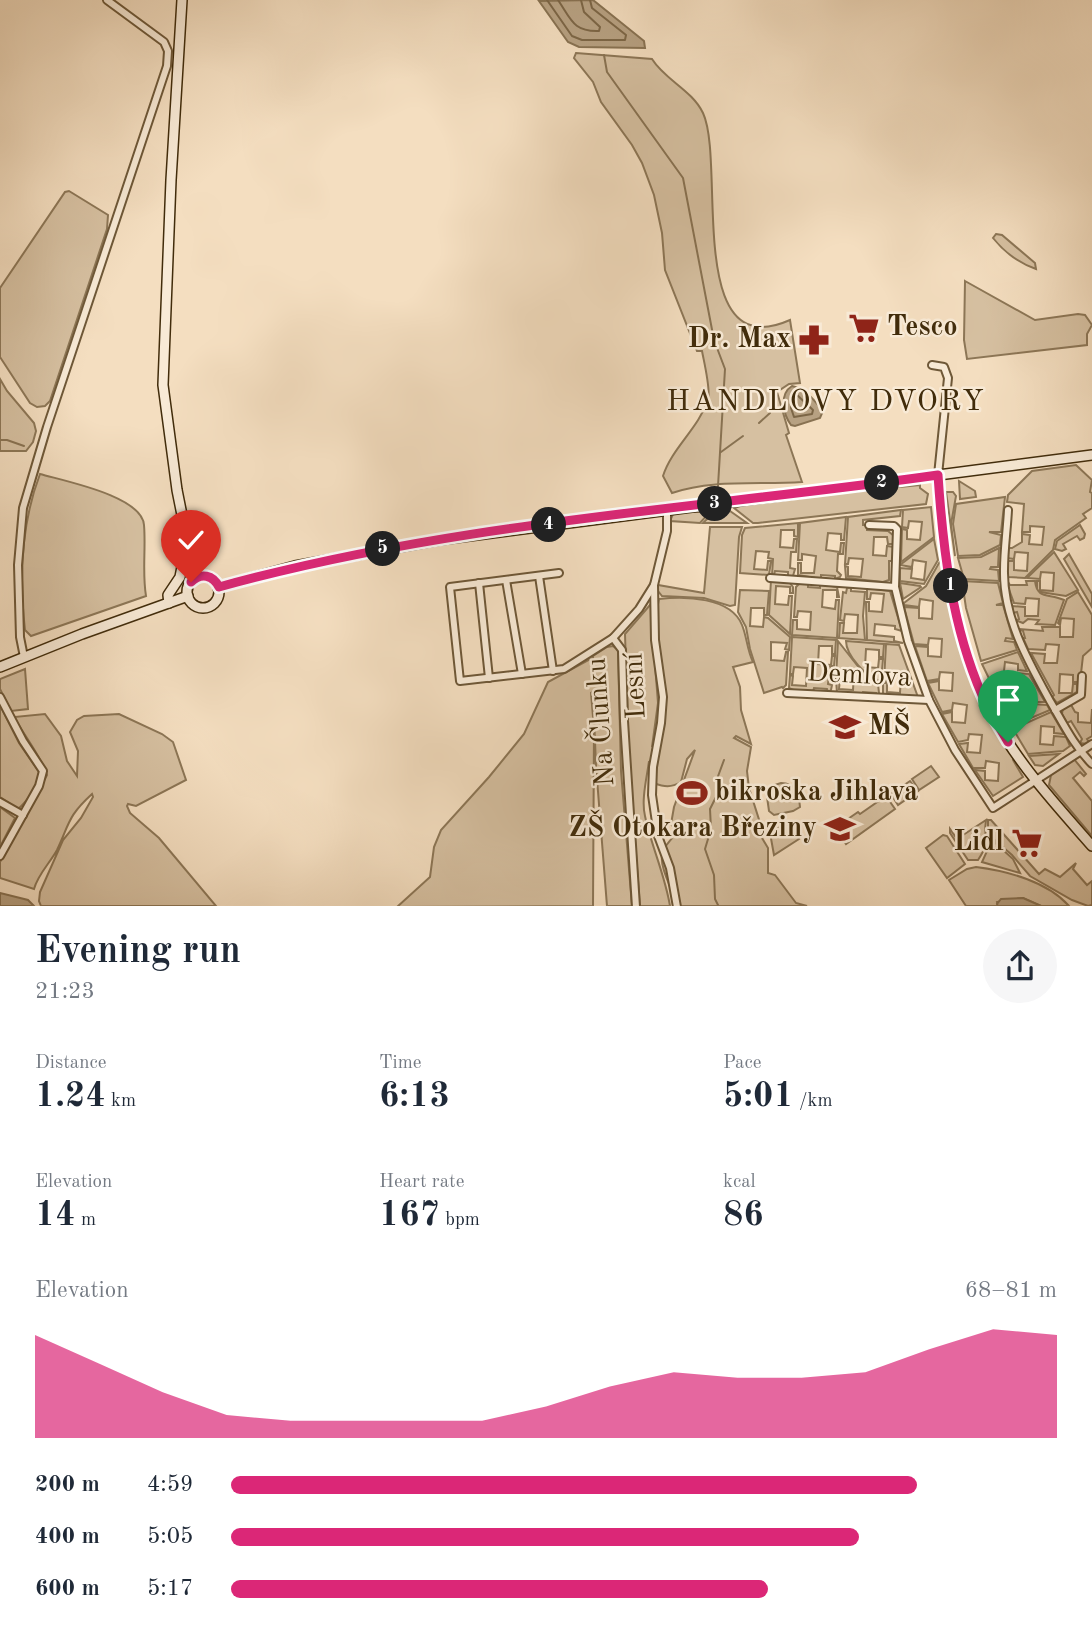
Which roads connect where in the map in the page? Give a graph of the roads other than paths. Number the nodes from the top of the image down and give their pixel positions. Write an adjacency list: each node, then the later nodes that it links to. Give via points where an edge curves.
1 (107, 0): 22 (street, via 164,42 167,66 23,508 18,565)
2 (182, 0): 9 (main road, via 163,386 173,468)
3 (932, 365): 5 (street, via 944,367 948,378)
4 (1092, 455): 5 (main road)
5 (938, 475): 6 (main road); 37 (main road, via 954,610 966,653 996,723)
6 (667, 510): 16 (street, Na Člunku, via 667,531); 17 (main road, via 367,551)
7 (1008, 510): 33 (street, via 1004,570 1008,605 1023,651)
8 (869, 525): 18 (street, Demlova, via 897,529)
9 (191, 552): 11 (main road); 20 (main road, via 184,557)
10 (559, 573): 12 (street)
11 (199, 576): 17 (main road, via 211,578); 19 (main road, via 188,586)
12 (540, 576): 14 (street); 24 (street)
13 (770, 578): 18 (street)
14 (506, 580): 15 (street); 25 (street)
15 (478, 583): 27 (street); 27 (street, via 450,587 460,681)
16 (654, 585): 21 (street, Na Člunku); 45 (street, Lesní, via 663,696 652,795)
17 (219, 587): 19 (main road, via 219,596 210,606 197,606)
18 (895, 587): 32 (street, Demlova)
19 (188, 596): 20 (main road)
20 (169, 603): 22 (main road)
21 (612, 638): 24 (street); 44 (street, Na Člunku, via 622,650)
22 (24, 657): 23 (main road)
23 (0, 667)
24 (553, 671): 25 (street)
25 (522, 674): 27 (street)
26 (1082, 676): 29 (street)
27 (489, 678)
28 (787, 693): 32 (street, Demlova)
29 (1081, 695): 30 (street); 33 (street)
30 (1092, 695)
31 (0, 697): 41 (street, via 43,771)
32 (929, 700): 39 (street, Demlova)
33 (1055, 709): 35 (street)
34 (1092, 744): 35 (street)
35 (1080, 752): 36 (street); 37 (street)
36 (1092, 764)
37 (1037, 781): 39 (street); 42 (main road)
38 (0, 802): 41 (street)
39 (993, 808): 40 (street)
40 (984, 813)
41 (23, 815): 43 (street)
42 (1092, 846)
43 (0, 856)
44 (636, 906)
45 (677, 906)

